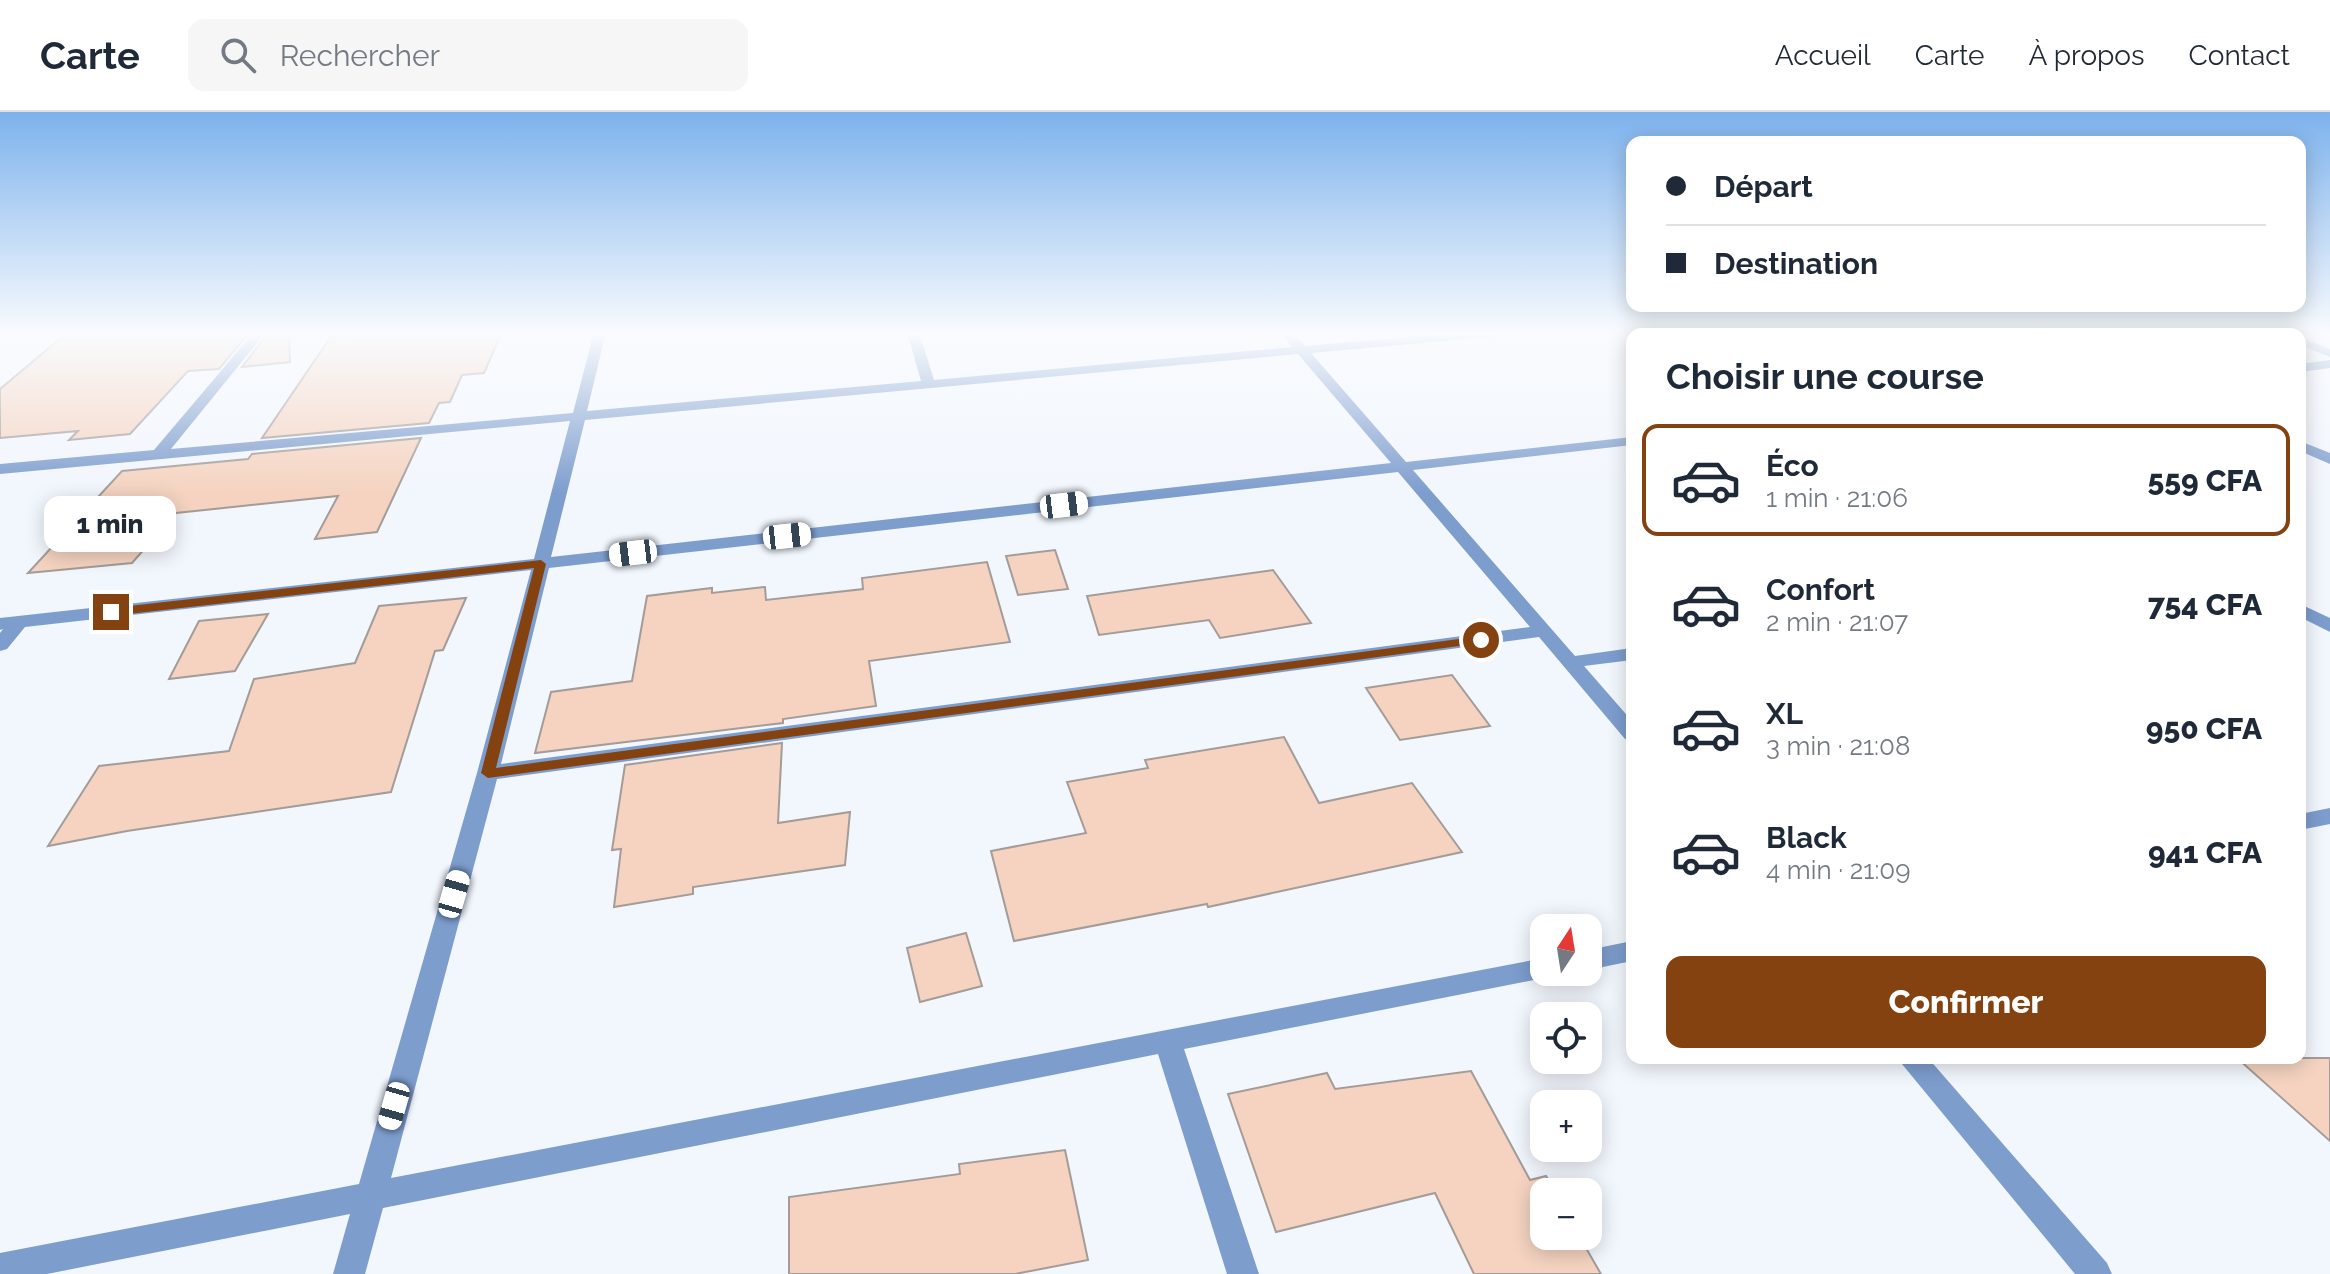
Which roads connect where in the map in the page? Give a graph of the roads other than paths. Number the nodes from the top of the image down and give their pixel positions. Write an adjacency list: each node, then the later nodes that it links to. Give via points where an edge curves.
1 (215, 386): 8 (street)
2 (586, 386): 5 (street)
3 (905, 386): 5 (street)
4 (1333, 386): 10 (street)
5 (579, 416): 8 (street); 12 (street)
6 (1626, 442): 10 (street)
7 (2306, 448): 9 (street)
8 (159, 454): 11 (street)
9 (2330, 459)
10 (1403, 467): 12 (street); 16 (street)
11 (0, 469)
12 (541, 564): 14 (street); 21 (street)
13 (2306, 612): 15 (street)
14 (9, 623): 17 (street)
15 (2330, 626)
16 (1544, 631): 19 (street); 21 (street)
17 (0, 645)
18 (1626, 655): 19 (street)
19 (1570, 662): 20 (street)
20 (1626, 727)
21 (488, 773): 29 (street)
22 (2330, 816): 23 (street)
23 (2306, 821)
24 (1626, 952): 25 (street)
25 (1602, 957)
26 (1530, 971): 27 (street)
27 (1168, 1041): 29 (street); 32 (street)
28 (1916, 1064): 33 (street)
29 (369, 1196): 30 (street); 31 (street)
30 (0, 1268)
31 (349, 1274)
32 (1243, 1274)
33 (2096, 1274)

